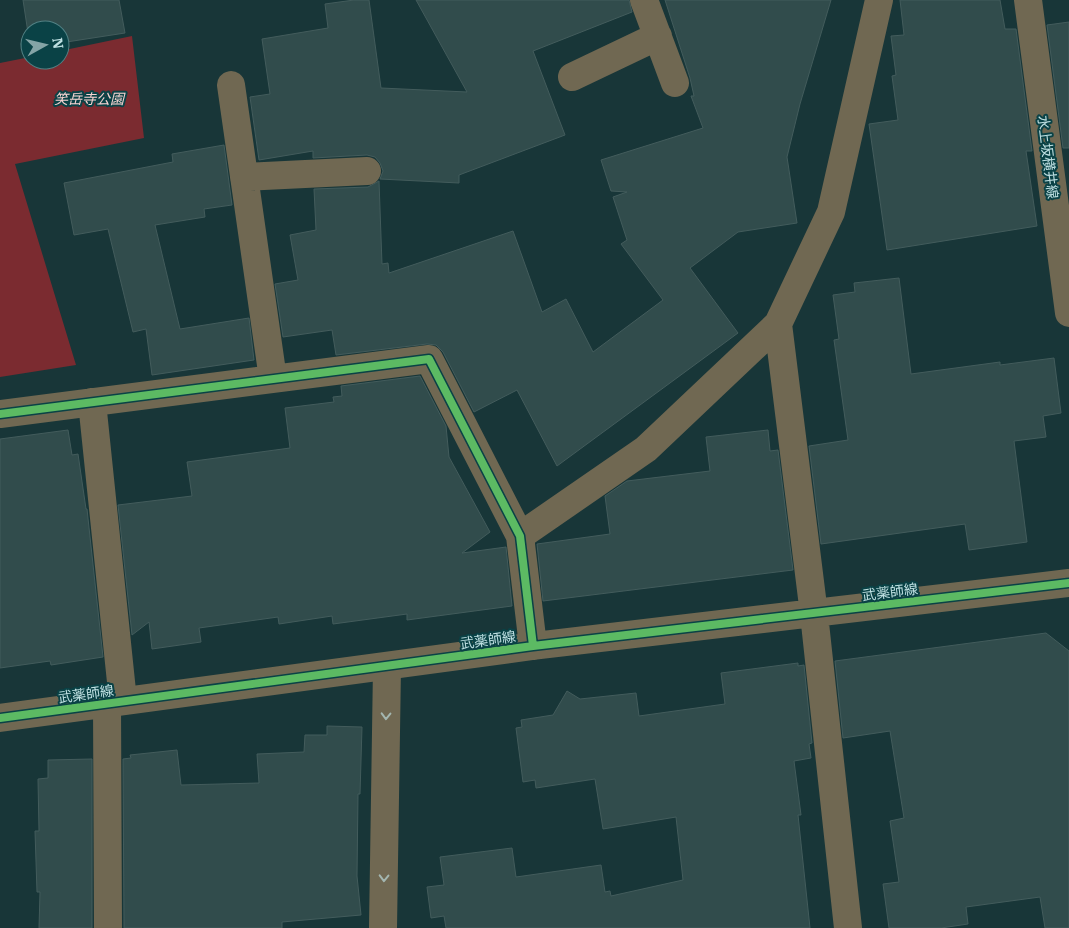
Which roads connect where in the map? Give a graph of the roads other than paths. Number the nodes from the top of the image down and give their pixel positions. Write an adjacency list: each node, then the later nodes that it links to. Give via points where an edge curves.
1 (644, 0): 4 (street)
2 (879, 0): 11 (street, via 831,212)
3 (1028, 0): 10 (street, 水上坂横井線)
4 (658, 36): 5 (street); 6 (street)
5 (572, 77)
6 (675, 83)
7 (231, 84): 9 (street)
8 (367, 171): 9 (street)
9 (244, 177): 12 (street)
10 (1069, 313)
11 (778, 324): 15 (street, via 646,449); 17 (street)
12 (273, 379): 13 (street); 15 (street, via 429,359)
13 (92, 402): 14 (street); 20 (street)
14 (0, 414)
15 (520, 536): 18 (street)
16 (1069, 583): 17 (street, 武薬師線)
17 (814, 614): 18 (street, 武薬師線); 24 (street)
18 (533, 646): 19 (street, 武薬師線)
19 (387, 667): 20 (street, 武薬師線); 23 (street, one-way to 23)
20 (115, 702): 21 (street, 武薬師線); 22 (street)
21 (0, 718)
22 (108, 928)
23 (383, 928)
24 (848, 928)

